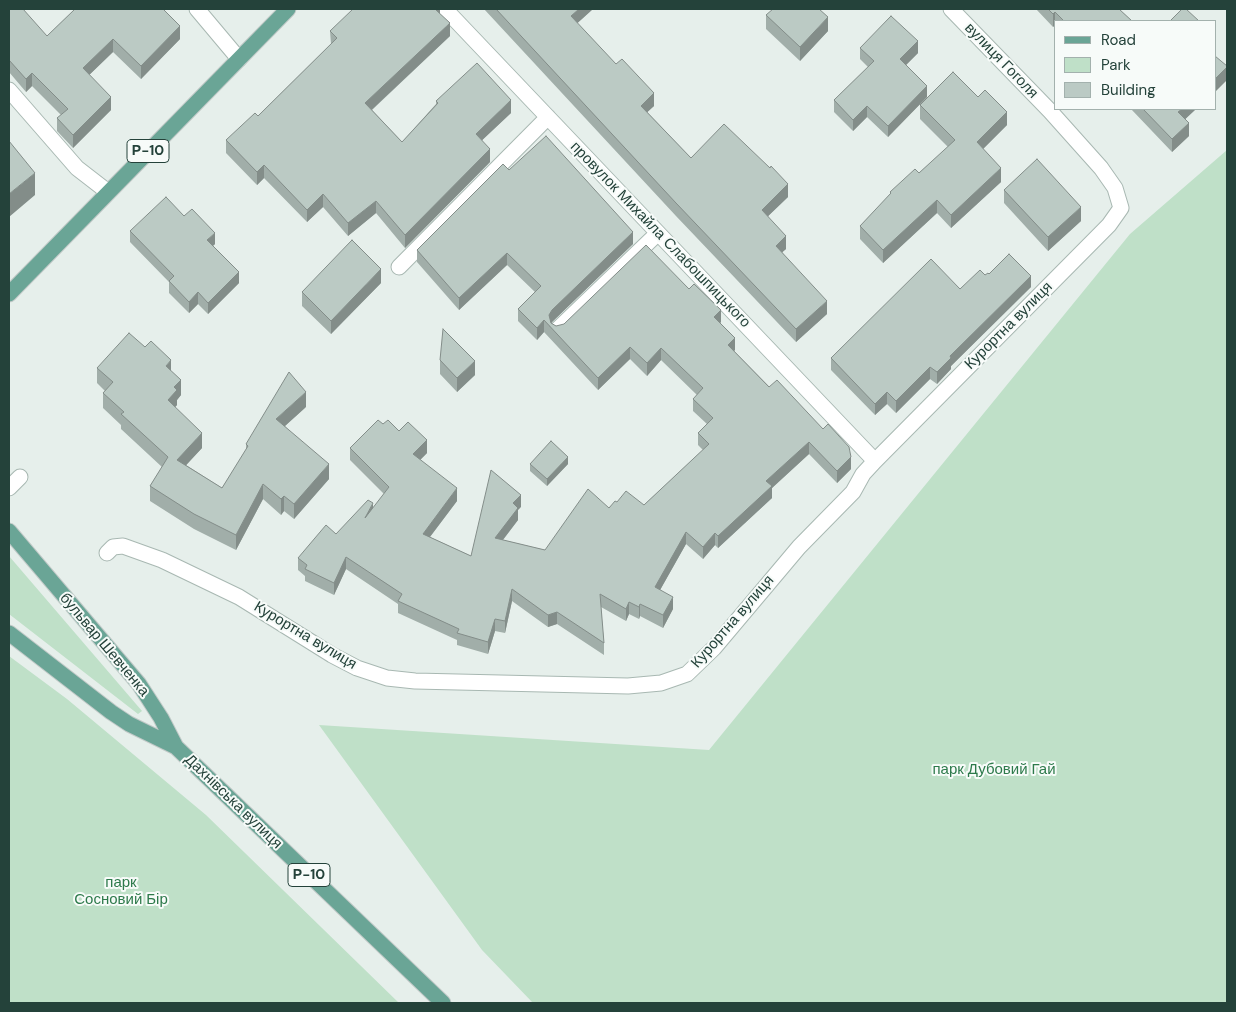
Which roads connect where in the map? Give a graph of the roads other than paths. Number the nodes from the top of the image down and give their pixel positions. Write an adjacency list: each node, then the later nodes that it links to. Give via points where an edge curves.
1 (197, 9): 5 (street)
2 (288, 9): 5 (main road, Р-10)
3 (445, 9): 7 (street, провулок Михайла Слабошпицького)
4 (951, 9): 9 (street, вулиця Гоголя, via 1095,161 1115,188)
5 (239, 59): 8 (main road, Р-10)
6 (9, 90): 8 (street, via 77,168)
7 (548, 117): 10 (street, провулок Михайла Слабошпицького); 11 (street)
8 (108, 192): 12 (main road, Р-10)
9 (1121, 208): 14 (street, Курортна вулиця, via 1109,225)
10 (658, 233): 13 (street); 14 (street, провулок Михайла Слабошпицького)
11 (399, 267)
12 (9, 294)
13 (558, 329)
14 (875, 461): 18 (street, Курортна вулиця, via 853,492 786,561 703,660 676,679 645,686 387,678 332,655 239,597 162,560 123,546 112,547)
15 (20, 477): 16 (street)
16 (9, 488)
17 (9, 531): 20 (main road, бульвар Шевченка / Р-10, via 140,684)
18 (106, 553)
19 (9, 633): 20 (main road, Р-10, via 111,712)
20 (176, 747): 21 (main road, Дахнівська вулиця / Р-10)
21 (443, 1003)

